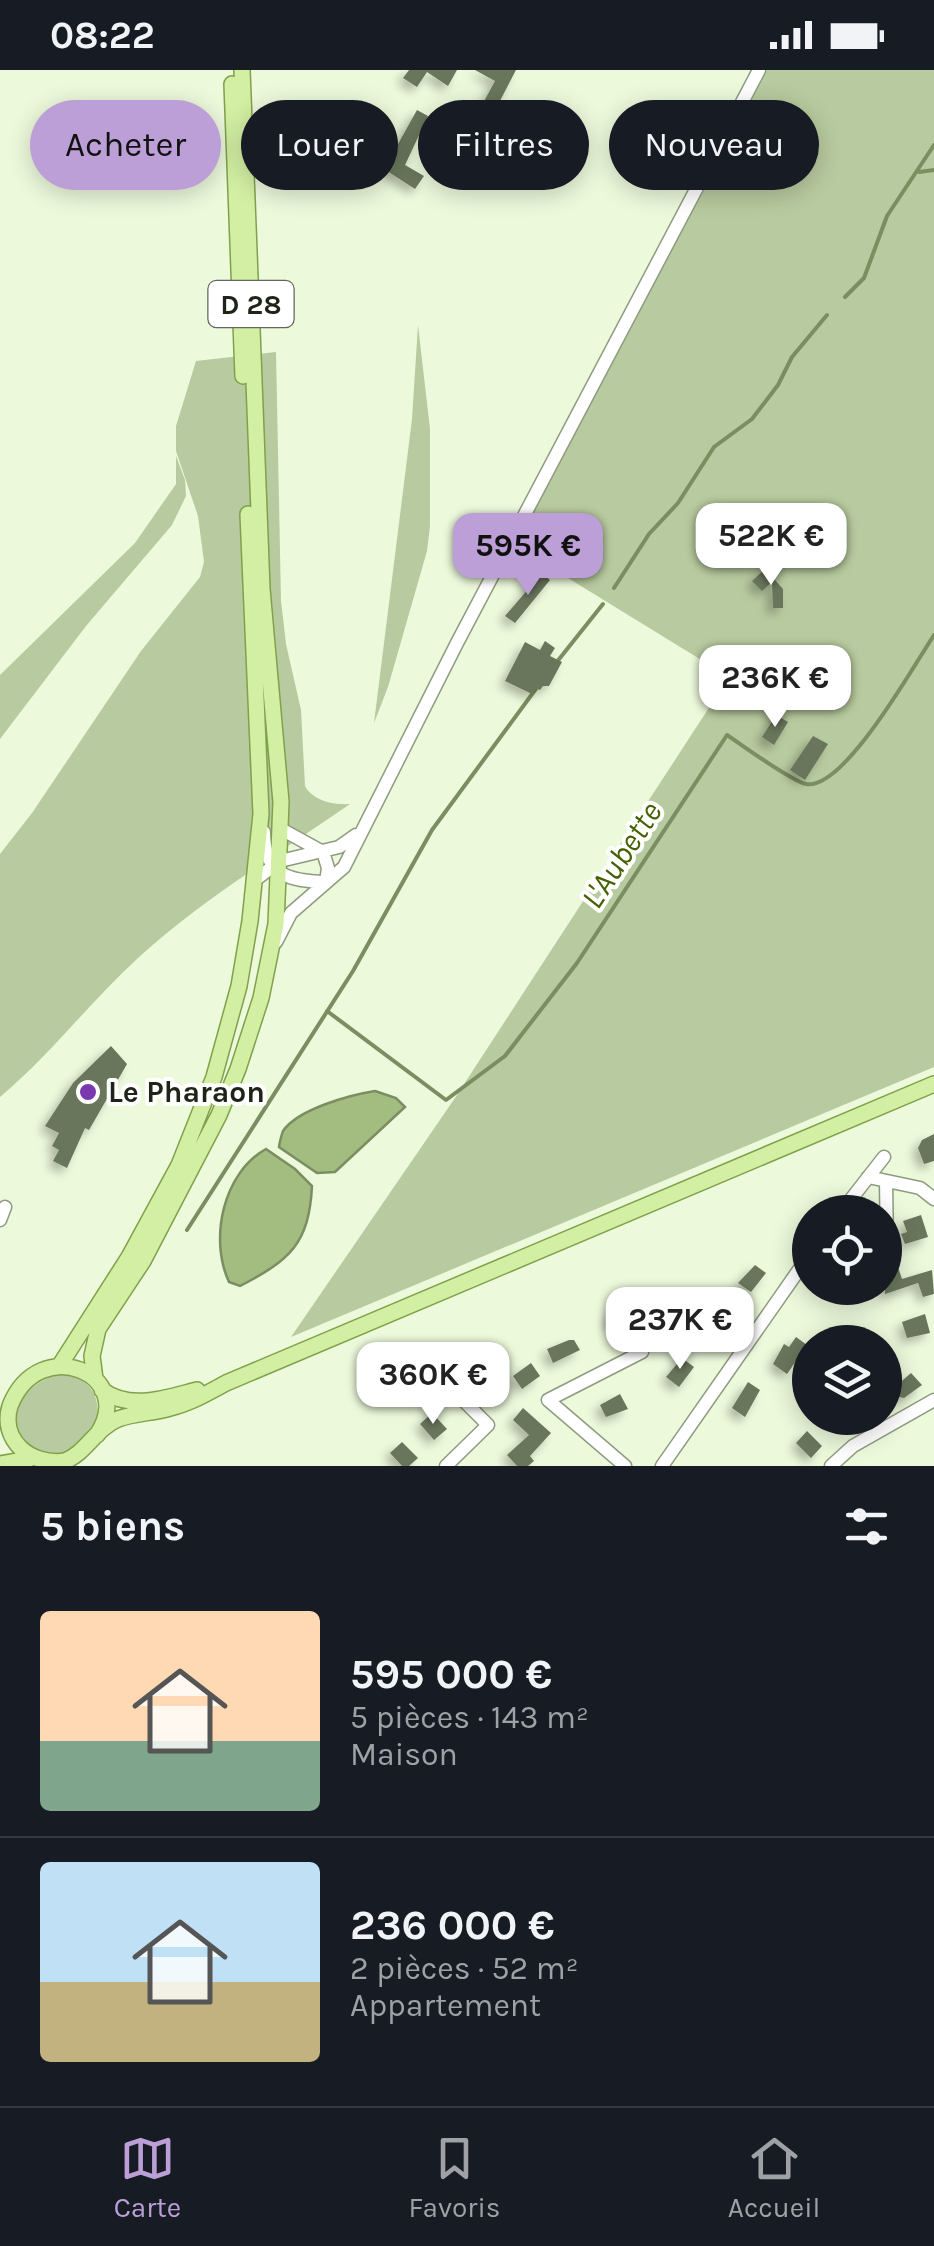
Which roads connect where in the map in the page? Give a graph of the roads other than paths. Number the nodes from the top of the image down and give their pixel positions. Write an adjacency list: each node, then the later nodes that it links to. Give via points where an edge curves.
1 (232, 70): 4 (main road, D 28)
2 (242, 70): 5 (main road, D 28, via 261,572)
3 (760, 70): 6 (street)
4 (260, 814): 8 (street, via 266,856); 9 (main road, D 28)
5 (281, 829): 7 (street); 8 (main road, D 28)
6 (358, 834): 7 (street); 10 (street, via 344,866)
7 (323, 852): 8 (street); 10 (street)
8 (278, 867): 9 (street); 10 (street, via 302,881); 11 (main road, D 28)
9 (255, 880): 19 (main road, D 28, via 239,986 214,1077)
10 (326, 882): 11 (street, via 291,912)
11 (272, 950): 19 (main road, D 28, via 219,1114 157,1234)
12 (934, 1084): 24 (main road)
13 (884, 1157): 14 (street)
14 (868, 1177): 15 (street); 16 (street)
15 (886, 1181): 17 (street); 18 (street, via 920,1188)
16 (855, 1195)
17 (886, 1195)
18 (934, 1199)
19 (144, 1245): 22 (main road, D 28, via 129,1257); 25 (main road, D 28, via 94,1338)
20 (792, 1280): 33 (street)
21 (642, 1352): 32 (street, via 548,1400)
22 (60, 1365): 25 (main road, via 82,1369); 27 (main road, via 25,1383)
23 (437, 1374): 31 (street, via 488,1425)
24 (226, 1383): 25 (main road, via 135,1402 119,1400); 28 (main road, via 187,1403 116,1420)
25 (98, 1384): 28 (main road, via 106,1416)
26 (934, 1400): 34 (street)
27 (4, 1425): 29 (main road)
28 (96, 1435): 29 (main road, via 67,1461)
29 (29, 1460): 30 (main road)
30 (0, 1464)
31 (446, 1466)
32 (625, 1466)
33 (662, 1466)
34 (831, 1466)

